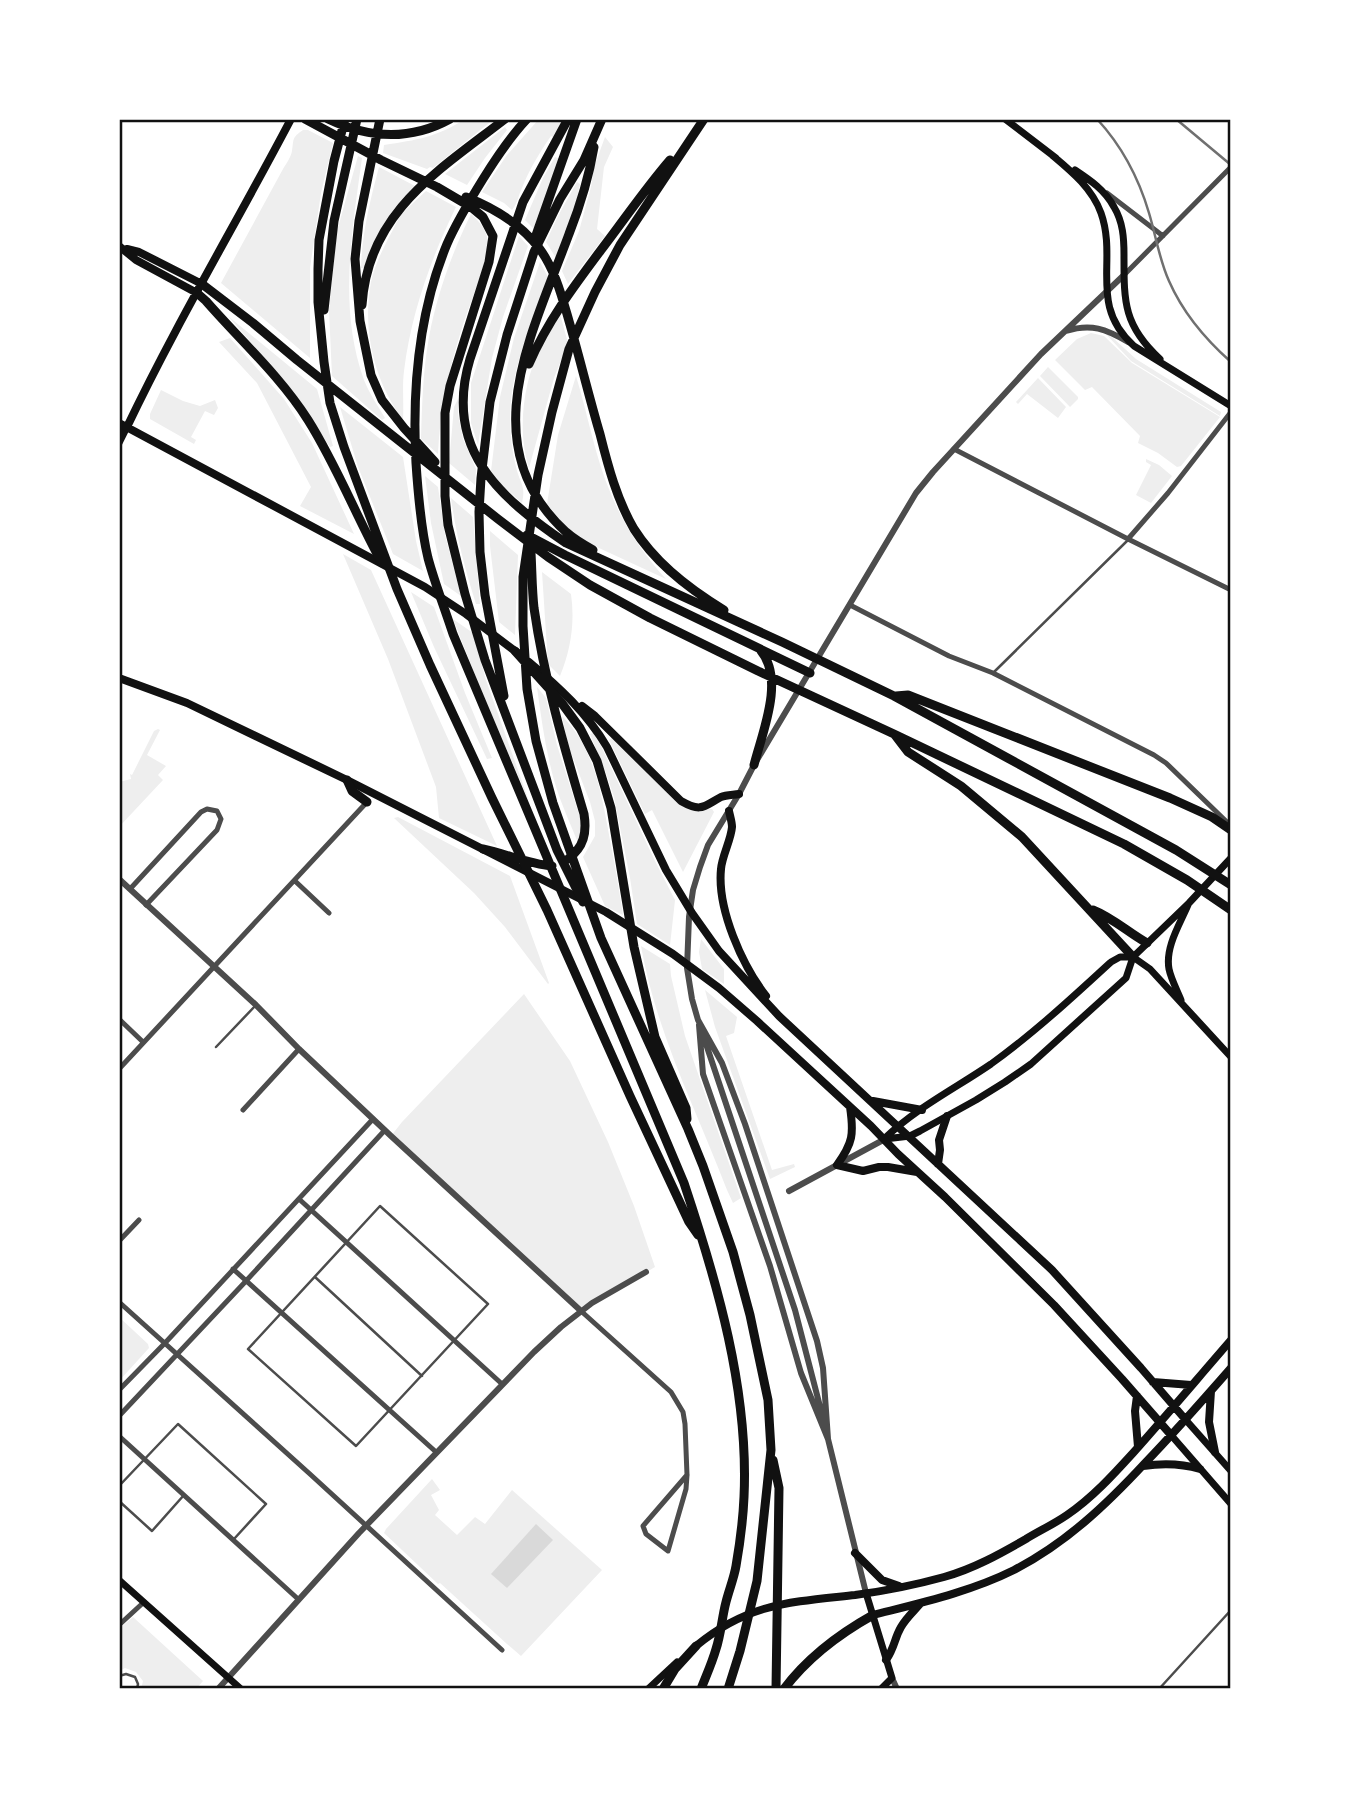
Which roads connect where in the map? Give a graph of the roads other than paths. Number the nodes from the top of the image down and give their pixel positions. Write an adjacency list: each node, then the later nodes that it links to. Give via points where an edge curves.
1 (291, 119): 23 (main road)
2 (305, 119): 18 (highway)
3 (328, 119): 7 (highway, via 381,135 425,130)
4 (345, 119): 27 (highway, via 319,240)
5 (357, 119): 27 (highway, via 334,221)
6 (380, 119): 29 (highway, via 355,259)
7 (450, 119)
8 (505, 119): 29 (highway, via 411,195 378,240 363,290)
9 (527, 119): 106 (highway, via 499,153 455,228 425,319 414,410 417,486 428,557 476,692 684,1183)
10 (568, 119): 40 (highway, via 523,202 470,359 462,406 474,452 499,490 540,525)
11 (577, 119): 25 (highway)
12 (602, 119): 15 (highway)
13 (1004, 119): 16 (main road)
14 (703, 120): 31 (highway, via 579,278 546,328); 39 (highway, via 620,246 569,349 538,475)
15 (596, 135): 25 (highway, via 534,252); 31 (highway, via 579,207 531,336)
16 (1052, 155): 19 (main road); 24 (main road, via 1087,188 1101,214)
17 (1231, 167): 20 (street)
18 (438, 187): 45 (highway, via 501,213 540,248 561,293 616,490 635,531 680,580); 54 (highway, via 483,217 493,236 445,413 445,496 465,594)
19 (1098, 187): 20 (street); 22 (main road, via 1120,218)
20 (1163, 236): 22 (street)
21 (121, 247): 23 (main road, via 136,260)
22 (1124, 275): 24 (street); 30 (main road, via 1125,302 1135,330)
23 (199, 289): 34 (main road); 37 (highway, via 253,323); 42 (highway, via 307,419)
24 (1107, 291): 26 (street); 28 (main road, via 1115,322)
25 (519, 297): 54 (highway, via 490,402 479,512 485,595)
26 (1061, 333): 28 (street, via 1096,327); 36 (street)
27 (322, 337): 42 (highway, via 330,403)
28 (1134, 346): 30 (main road)
29 (365, 349): 37 (highway, via 382,400)
30 (1176, 373): 32 (main road)
31 (517, 391): 40 (highway, via 515,435 521,462 539,501)
32 (1231, 406)
33 (1231, 412): 41 (street)
34 (123, 425): 35 (main road); 47 (main road, via 425,587)
35 (119, 443)
36 (954, 449): 41 (street); 44 (street, via 907,506)
37 (463, 491): 38 (highway)
38 (498, 519): 46 (highway); 53 (highway, via 625,605)
39 (530, 532): 61 (highway, via 539,637 584,814 585,835 575,854 552,866); 72 (highway, via 523,577 523,626 536,741)
40 (566, 538): 45 (highway, via 623,570)
41 (1128, 539): 43 (street); 49 (lane)
42 (397, 589): 106 (highway, via 689,1222)
43 (1231, 590)
44 (850, 605): 48 (street); 49 (street, via 949,656)
45 (755, 630): 52 (highway)
46 (751, 644): 48 (highway); 55 (highway, via 762,652 771,669 769,713)
47 (515, 651): 51 (main road); 93 (highway, via 561,702 597,761 649,1015 686,1108)
48 (810, 673): 55 (street)
49 (993, 673): 60 (street, via 1154,755)
50 (119, 678): 56 (main road, via 187,703)
51 (559, 687): 57 (main road, via 689,806 709,806 722,797); 78 (main road, via 607,747 666,870 692,913 719,951)
52 (894, 696): 60 (highway, via 908,695 1170,798); 65 (highway, via 1176,850)
53 (894, 734): 69 (highway, via 908,752 961,786 1022,837); 70 (highway, via 1124,844)
54 (513, 735): 72 (highway, via 557,850)
55 (754, 765): 57 (street)
56 (347, 780): 58 (highway, via 352,792); 61 (main road)
57 (739, 794): 59 (street)
58 (367, 802): 64 (street)
59 (729, 811): 78 (main road, via 732,829 721,869 725,913 748,967); 80 (street, via 708,845 693,890 687,968)
60 (1231, 828)
61 (483, 849): 87 (main road, via 606,912 673,954 719,988)
62 (1231, 858): 67 (main road)
63 (119, 879): 66 (street)
64 (295, 881): 71 (street); 75 (street)
65 (1231, 885)
66 (130, 890): 68 (street); 68 (street, via 204,810 220,814 218,830)
67 (1189, 903): 73 (main road); 76 (main road, via 1169,961)
68 (146, 905): 75 (street)
69 (1088, 908): 73 (highway); 74 (highway)
70 (1231, 909)
71 (329, 913)
72 (601, 938): 93 (highway)
73 (1147, 943): 74 (main road)
74 (1133, 957): 76 (main road); 89 (main road, via 1111,962 1042,1024); 90 (main road, via 1126,978 1031,1065)
75 (214, 966): 77 (street); 81 (street)
76 (1182, 1004): 84 (main road)
77 (256, 1005): 82 (lane); 83 (street)
78 (779, 1016): 86 (main road)
79 (119, 1019): 81 (street)
80 (698, 1020): 133 (street, via 795,1310); 133 (street, via 703,1074 770,1266 801,1373); 133 (street, via 722,1063 745,1125 817,1341)
81 (143, 1042): 85 (street)
82 (216, 1047)
83 (299, 1049): 88 (street); 91 (street)
84 (1231, 1057)
85 (119, 1069)
86 (871, 1100): 89 (main road); 92 (main road)
87 (850, 1107): 96 (main road); 98 (main road, via 851,1141)
88 (243, 1110)
89 (922, 1110): 92 (main road)
90 (947, 1116): 95 (main road); 97 (main road)
91 (373, 1119): 94 (street); 101 (street)
92 (898, 1126): 95 (main road); 96 (main road)
93 (688, 1129): 135 (highway, via 733,1252 750,1315 768,1400)
94 (385, 1130): 102 (street); 112 (street)
95 (909, 1136): 96 (main road); 97 (main road)
96 (885, 1139): 98 (street); 99 (main road)
97 (938, 1164): 120 (main road, via 1052,1270)
98 (836, 1165): 99 (main road, via 863,1171 888,1167); 100 (street)
99 (917, 1172): 125 (main road, via 1054,1306)
100 (789, 1191)
101 (299, 1199): 102 (street); 107 (street)
102 (311, 1209): 105 (street); 110 (street)
103 (139, 1220): 104 (street)
104 (119, 1241)
105 (347, 1242): 109 (lane); 114 (street); 114 (lane, via 380,1206 488,1304)
106 (703, 1242): 171 (highway, via 738,1388 744,1494 736,1568)
107 (233, 1269): 110 (street); 116 (street)
108 (646, 1272): 112 (street)
109 (314, 1277): 113 (lane); 119 (lane)
110 (246, 1282): 113 (street); 117 (street)
111 (119, 1302): 116 (street)
112 (581, 1311): 121 (street); 142 (street, via 678,1402 685,1424)
113 (282, 1312): 127 (street); 127 (lane, via 248,1349 356,1446)
114 (456, 1340): 119 (lane); 121 (street)
115 (1231, 1340): 122 (main road)
116 (165, 1343): 117 (street); 123 (street)
117 (178, 1355): 128 (street); 147 (street)
118 (1231, 1368): 124 (main road)
119 (422, 1376): 127 (lane)
120 (1153, 1382): 122 (main road); 126 (main road)
121 (502, 1384): 136 (street)
122 (1191, 1385): 126 (main road)
123 (119, 1390)
124 (1211, 1391): 129 (main road); 137 (main road, via 1209,1422)
125 (1137, 1396): 130 (main road); 134 (main road)
126 (1173, 1406): 129 (main road); 130 (main road)
127 (390, 1411): 136 (street)
128 (119, 1416)
129 (1185, 1419): 131 (main road); 137 (main road)
130 (1160, 1423): 131 (main road); 134 (main road)
131 (1171, 1435): 139 (main road); 140 (main road)
132 (119, 1436): 138 (street)
133 (828, 1439): 149 (street)
134 (1138, 1447): 151 (main road, via 1068,1515 978,1564)
135 (771, 1450): 172 (highway, via 757,1581); 173 (highway, via 779,1488)
136 (436, 1452): 147 (street)
137 (1214, 1452): 141 (main road)
138 (144, 1459): 143 (lane); 144 (street); 148 (lane, via 178,1424 266,1504)
139 (1143, 1466): 140 (main road, via 1164,1463); 155 (main road, via 1093,1516 1038,1557 984,1583)
140 (1200, 1469): 146 (main road)
141 (1231, 1471)
142 (688, 1475): 142 (street, via 685,1499 668,1551 646,1534 643,1526)
143 (119, 1486)
144 (184, 1495): 145 (lane, via 152,1531); 148 (street)
145 (119, 1501)
146 (1231, 1504)
147 (366, 1525): 153 (street); 160 (street)
148 (233, 1540): 153 (street)
149 (855, 1553): 151 (main road, via 882,1580); 152 (street)
150 (119, 1580): 154 (main road)
151 (902, 1587): 152 (main road)
152 (866, 1593): 157 (main road); 159 (main road, via 750,1613)
153 (298, 1599): 163 (street)
154 (144, 1602): 158 (street); 163 (main road)
155 (922, 1602): 157 (main road); 161 (main road, via 902,1625)
156 (1231, 1610): 176 (lane)
157 (873, 1615): 161 (main road); 165 (highway, via 823,1647)
158 (119, 1625)
159 (696, 1646): 169 (main road); 170 (highway)
160 (502, 1650)
161 (886, 1660): 164 (main road)
162 (119, 1676): 166 (lane, via 135,1677)
163 (229, 1677): 167 (street); 168 (main road)
164 (891, 1678): 174 (main road); 175 (street)
165 (786, 1687)
166 (137, 1689)
167 (218, 1689)
168 (241, 1689)
169 (648, 1689)
170 (663, 1689)
171 (701, 1689)
172 (728, 1689)
173 (776, 1689)
174 (881, 1689)
175 (897, 1689)
176 (1159, 1689)

